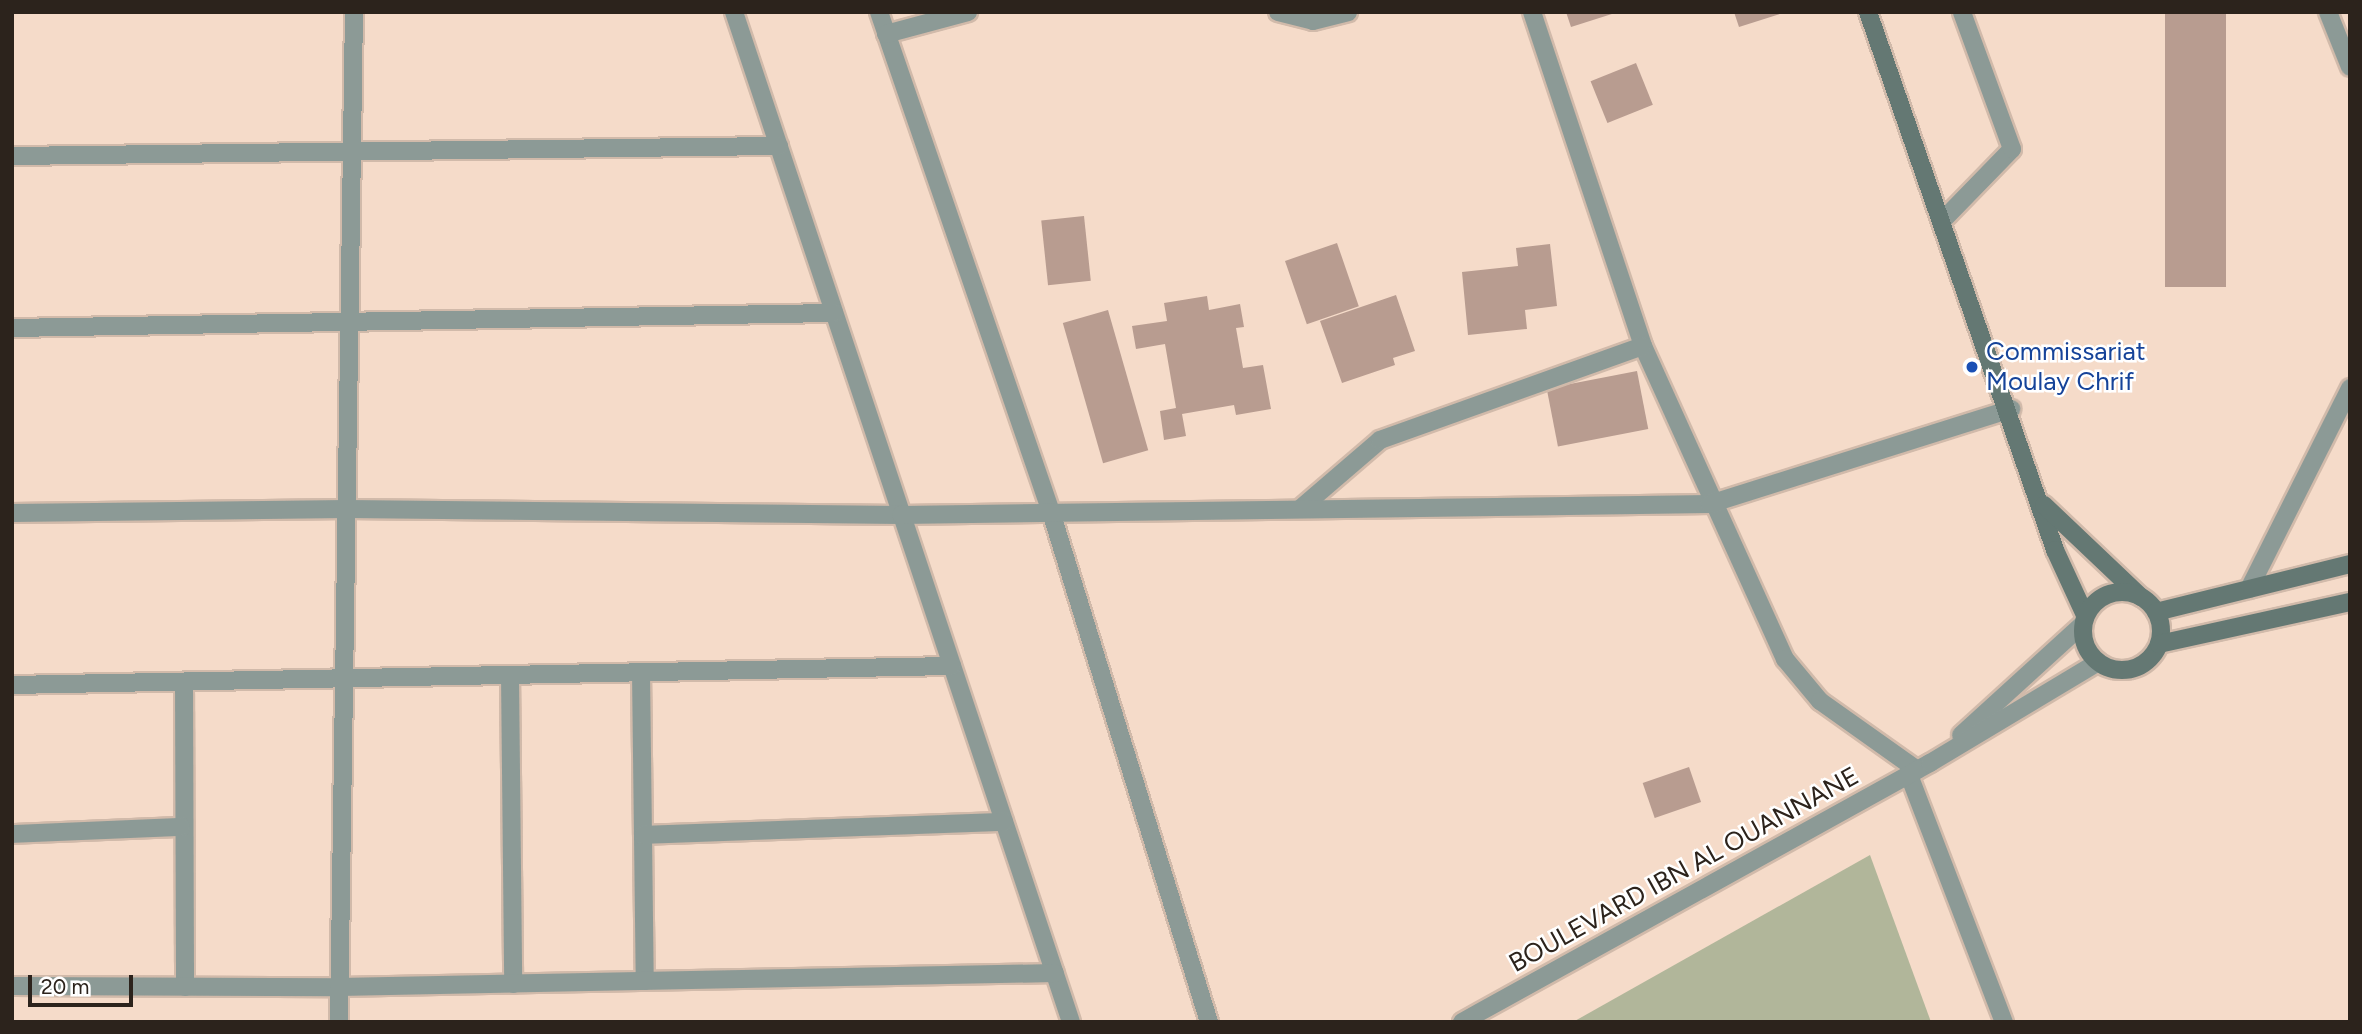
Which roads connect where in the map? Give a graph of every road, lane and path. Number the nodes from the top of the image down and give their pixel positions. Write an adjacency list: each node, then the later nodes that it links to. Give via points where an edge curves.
1 (354, 12): 14 (street)
2 (734, 12): 13 (street)
3 (879, 12): 11 (street)
4 (968, 12): 11 (street)
5 (1278, 12): 6 (street, via 1313,21)
6 (1348, 12)
7 (1532, 12): 20 (street)
8 (1868, 12): 16 (street)
9 (1962, 12): 16 (street, via 2011,149)
10 (2328, 12): 12 (street)
11 (886, 34): 27 (street)
12 (2350, 67)
13 (779, 146): 14 (street); 17 (street)
14 (352, 152): 15 (street); 18 (street)
15 (12, 156)
16 (1943, 220): 22 (street)
17 (834, 313): 18 (street); 29 (street)
18 (349, 326): 19 (street); 26 (street)
19 (12, 328)
20 (1643, 346): 23 (street); 25 (street, via 1380,440)
21 (2350, 388): 31 (street)
22 (2011, 409): 23 (street); 24 (street)
23 (1710, 504): 25 (street); 44 (street, via 1785,659 1820,701)
24 (2044, 505): 32 (street); 35 (street, via 2054,550)
25 (1301, 508): 27 (street)
26 (347, 509): 28 (street); 29 (street); 41 (street)
27 (1051, 512): 29 (street); 57 (street)
28 (12, 513)
29 (901, 515): 38 (street)
30 (2350, 564): 31 (street)
31 (2249, 589): 34 (street)
32 (2141, 597): 34 (street); 35 (street, via 2106,595)
33 (2350, 602): 36 (street)
34 (2156, 612): 36 (street)
35 (2084, 620): 37 (street, via 2086,646); 44 (street, BOULEVARD IBN AL OUANNANE)
36 (2159, 643): 37 (street, via 2138,667 2118,670)
37 (2098, 662): 44 (street, BOULEVARD IBN AL OUANNANE)
38 (952, 666): 39 (street); 45 (street)
39 (640, 673): 40 (street); 48 (street)
40 (510, 676): 41 (street); 51 (street)
41 (344, 680): 42 (street); 54 (street)
42 (184, 683): 43 (street); 46 (street)
43 (12, 685)
44 (1919, 769): 58 (street, BOULEVARD IBN AL OUANNANE); 59 (street)
45 (1004, 822): 48 (street); 49 (street)
46 (181, 827): 47 (street); 53 (street)
47 (12, 834)
48 (643, 835): 50 (street)
49 (1055, 973): 50 (street); 56 (street)
50 (645, 981): 51 (street)
51 (513, 984): 54 (street)
52 (12, 986): 53 (street)
53 (185, 987): 54 (street)
54 (339, 987): 55 (street)
55 (339, 1022)
56 (1071, 1022)
57 (1209, 1022)
58 (1462, 1022)
59 (2004, 1022)

